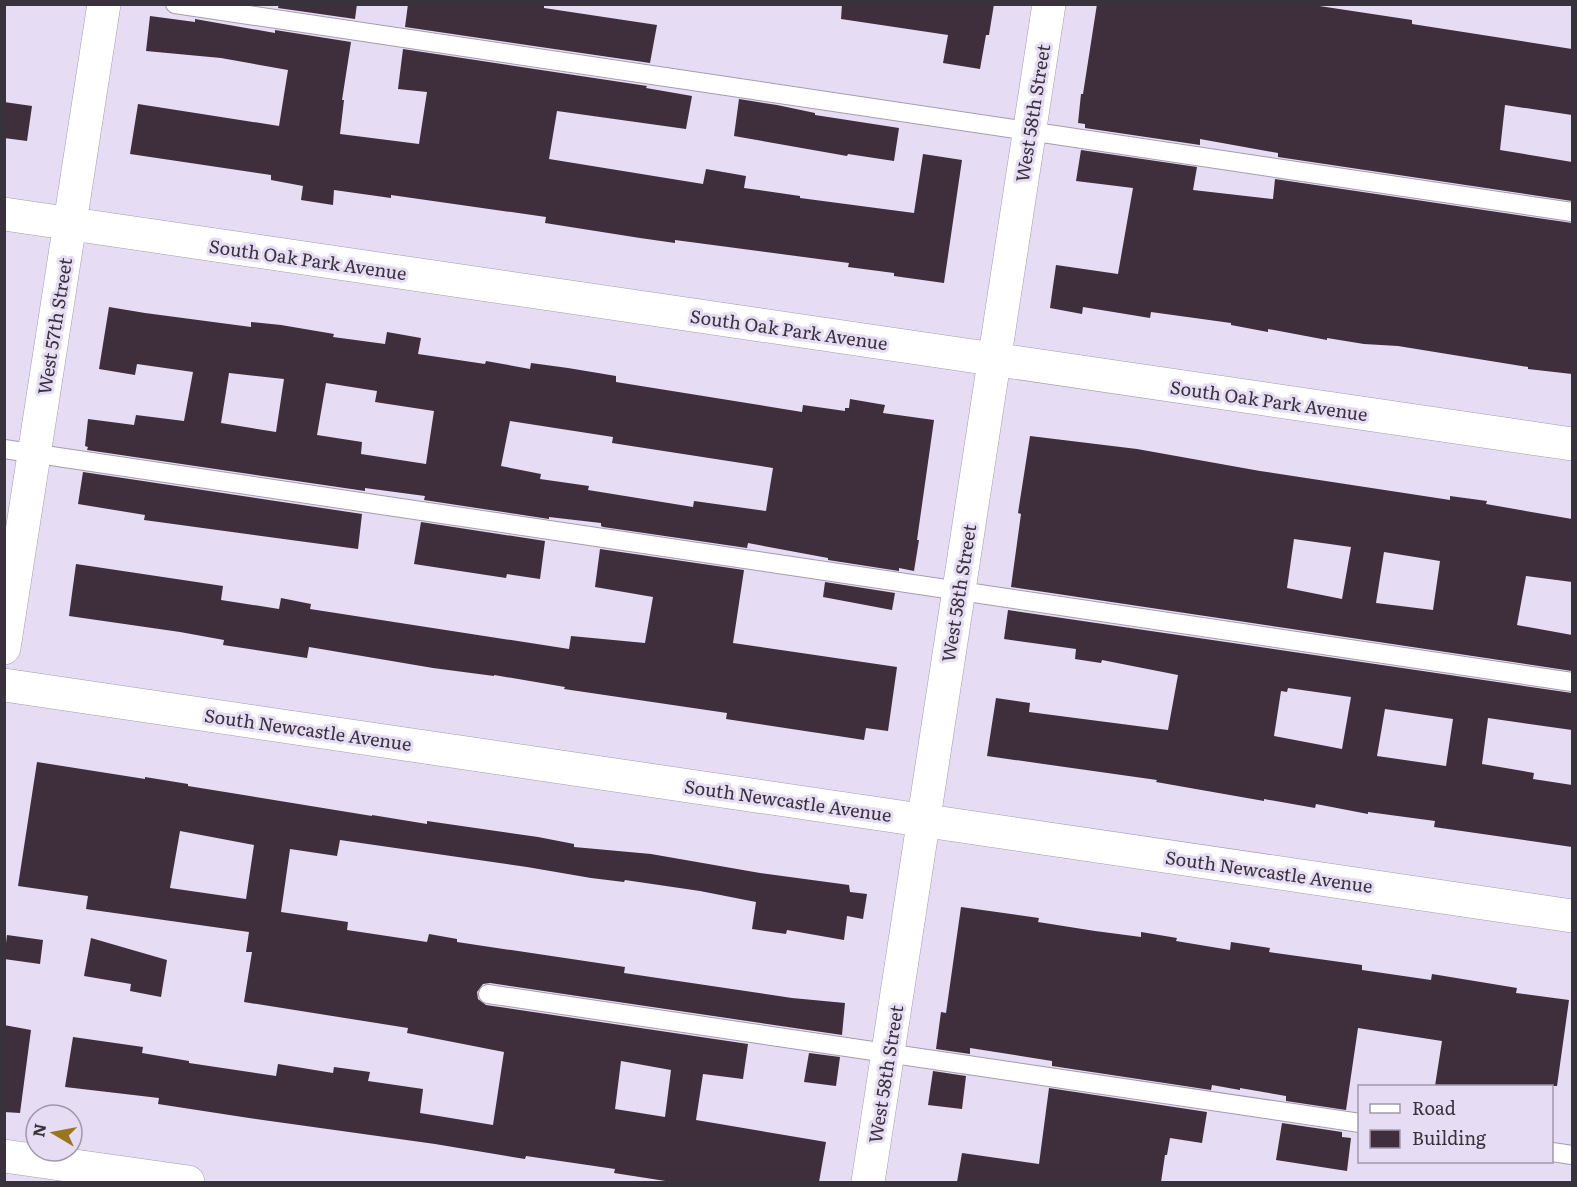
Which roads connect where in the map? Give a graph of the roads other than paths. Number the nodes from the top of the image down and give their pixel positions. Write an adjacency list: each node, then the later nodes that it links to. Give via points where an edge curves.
1 (104, 4): 7 (street, West 57th Street)
2 (175, 4): 4 (lane)
3 (1049, 4): 4 (street, West 58th Street)
4 (1029, 131): 5 (lane); 8 (street, West 58th Street)
5 (1572, 212)
6 (4, 214): 7 (street, South Oak Park Avenue)
7 (70, 225): 8 (street, South Oak Park Avenue); 10 (street, West 57th Street)
8 (994, 359): 9 (street, South Oak Park Avenue); 11 (street, West 58th Street)
9 (1572, 444)
10 (20, 451): 11 (lane); 12 (street, West 57th Street)
11 (959, 591): 13 (lane); 15 (street, West 58th Street)
12 (4, 648)
13 (1572, 682)
14 (4, 684): 15 (street, South Newcastle Avenue)
15 (924, 820): 16 (street, South Newcastle Avenue); 18 (street, West 58th Street)
16 (1572, 916)
17 (488, 994): 18 (lane)
18 (888, 1052): 19 (lane); 24 (street, West 58th Street)
19 (1358, 1123)
20 (1553, 1152): 21 (lane)
21 (1572, 1155)
22 (4, 1156): 23 (street)
23 (188, 1182)
24 (868, 1182)

